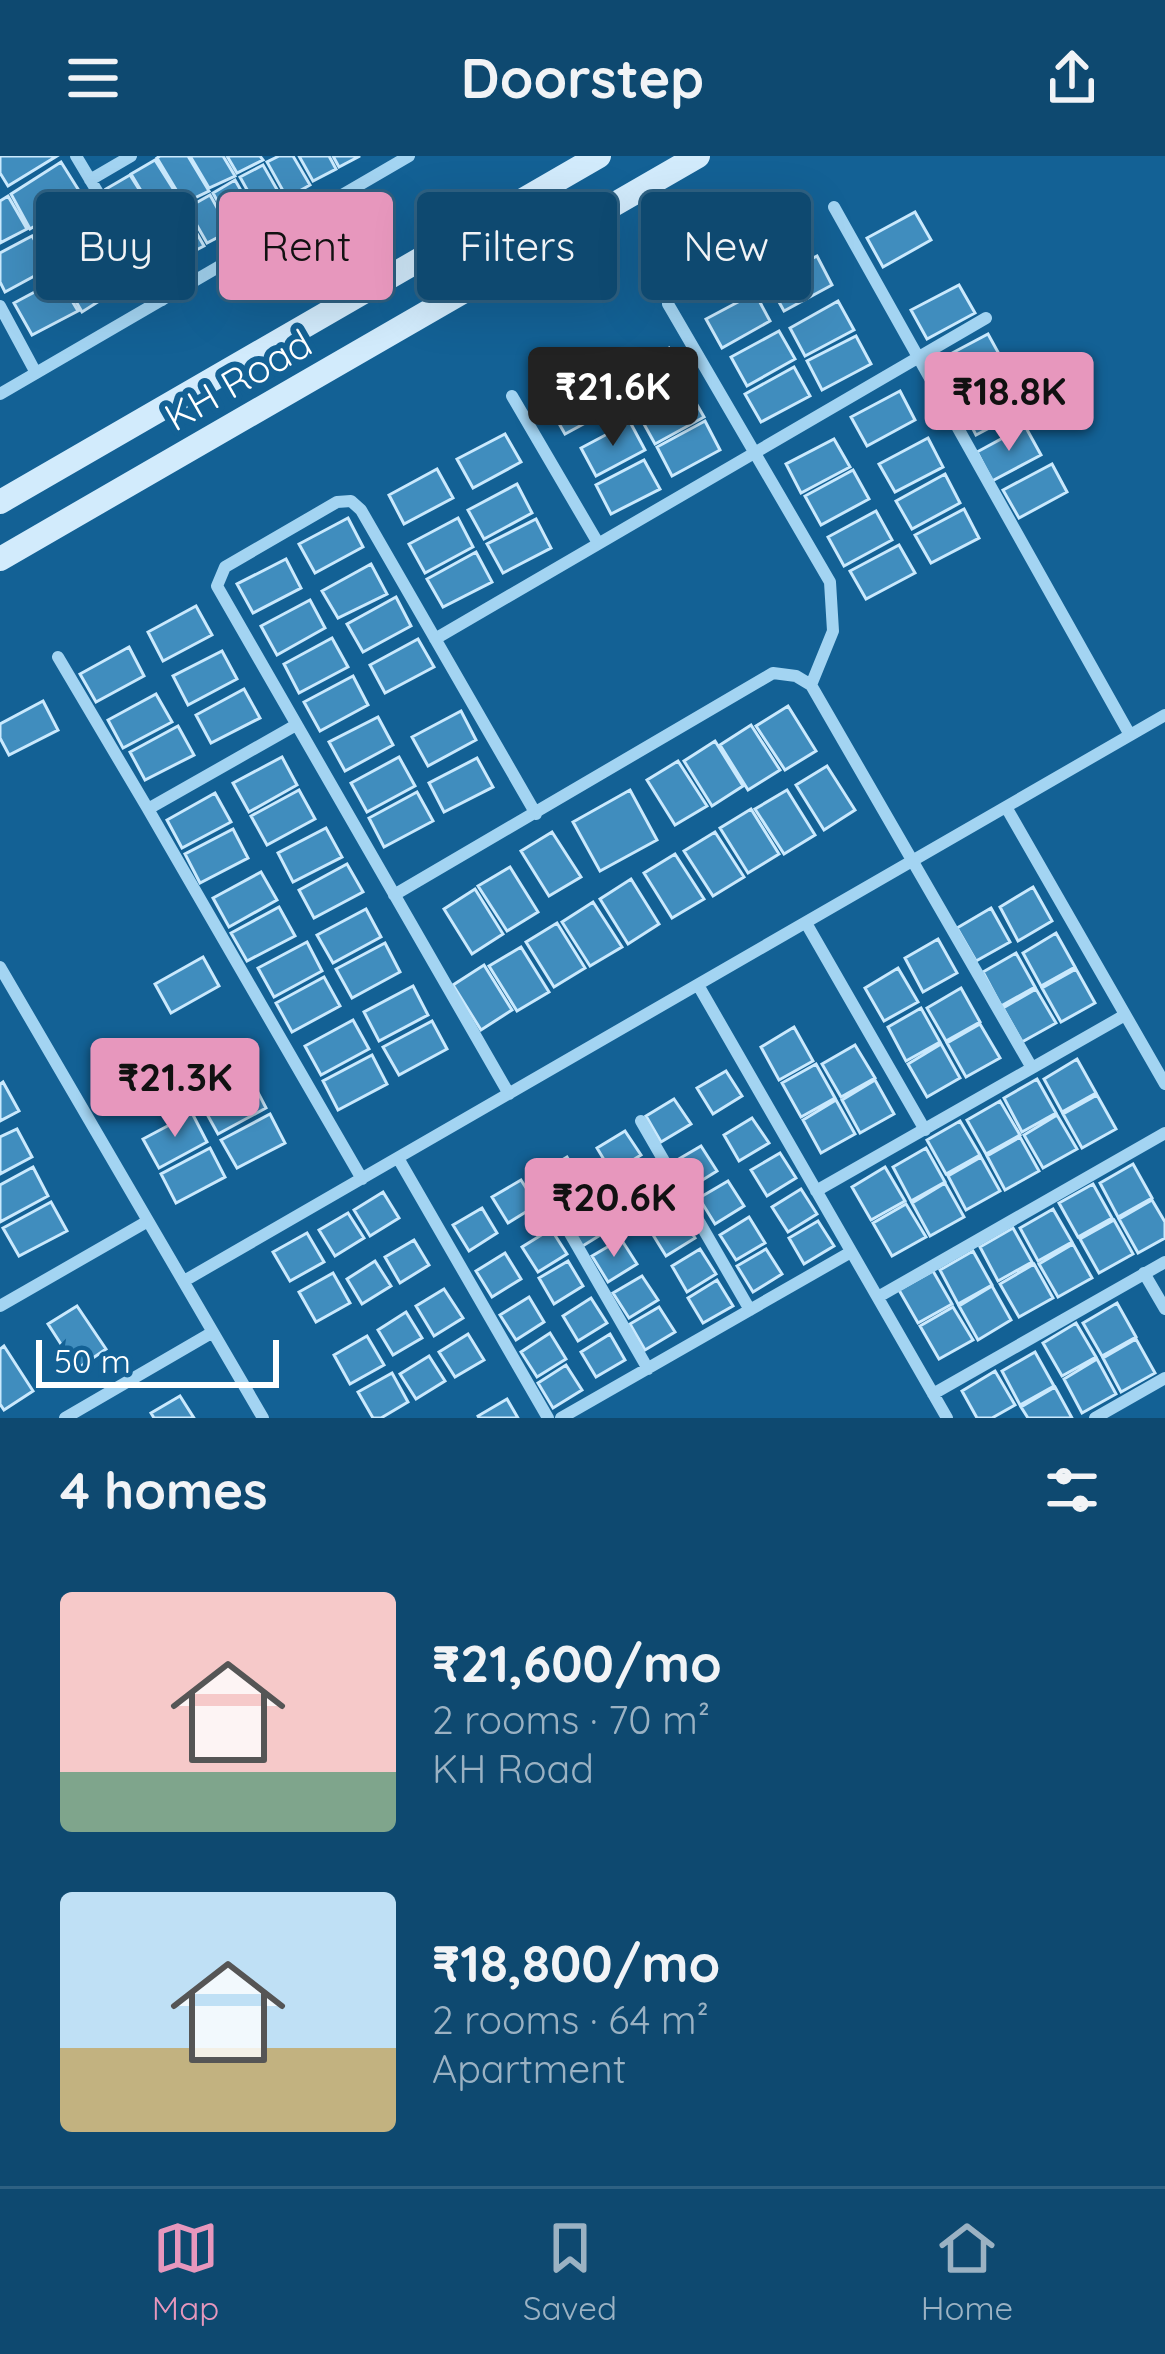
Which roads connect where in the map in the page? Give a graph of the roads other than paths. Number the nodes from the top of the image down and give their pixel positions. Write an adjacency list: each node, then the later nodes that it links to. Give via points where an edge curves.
1 (76, 156): 6 (street)
2 (131, 156): 6 (street)
3 (409, 156): 9 (street)
4 (599, 156): 19 (main road, KH Road)
5 (698, 156): 21 (main road, KH Road)
6 (90, 180): 7 (street)
7 (97, 192)
8 (834, 207): 14 (street)
9 (195, 281)
10 (162, 300): 15 (street)
11 (668, 304): 18 (street)
12 (0, 306): 15 (street)
13 (986, 318): 14 (street)
14 (917, 356): 18 (street); 27 (street)
15 (36, 373): 16 (street)
16 (0, 394)
17 (512, 396): 20 (street)
18 (753, 452): 20 (street); 24 (street, via 830,582 833,631)
19 (0, 502)
20 (598, 543): 22 (street)
21 (0, 559)
22 (435, 639): 26 (street, via 351,501 225,567 217,586); 30 (street)
23 (58, 657): 28 (street)
24 (812, 685): 30 (street, via 773,673); 31 (street)
25 (1165, 716): 27 (street)
26 (296, 725): 28 (street); 32 (street)
27 (1130, 735): 29 (street)
28 (148, 808): 46 (street)
29 (1006, 808): 31 (street); 37 (street)
30 (536, 814): 32 (street)
31 (913, 861): 33 (street); 38 (street)
32 (394, 895): 40 (street)
33 (806, 922): 35 (street); 42 (street)
34 (0, 967): 36 (street)
35 (698, 985): 40 (street); 47 (street)
36 (5, 988): 48 (street)
37 (1125, 1016): 38 (street); 39 (street)
38 (1032, 1068): 42 (street)
39 (1165, 1084)
40 (508, 1094): 44 (street)
41 (641, 1121): 56 (street)
42 (925, 1130): 47 (street)
43 (1165, 1133): 53 (street)
44 (398, 1158): 46 (street); 65 (street)
45 (537, 1176): 58 (street)
46 (362, 1179): 52 (street)
47 (817, 1191): 49 (street)
48 (148, 1221): 52 (street); 54 (street)
49 (851, 1252): 53 (street); 56 (street)
50 (1165, 1262): 51 (street)
51 (1144, 1273): 55 (street); 60 (street)
52 (184, 1281): 57 (street)
53 (878, 1297): 60 (street)
54 (0, 1306)
55 (1165, 1309)
56 (750, 1310): 58 (street)
57 (213, 1332): 61 (street); 64 (street)
58 (648, 1369): 66 (street)
59 (1165, 1378): 67 (street)
60 (933, 1394): 62 (street)
61 (90, 1412): 63 (street)
62 (940, 1416)
63 (65, 1418)
64 (263, 1418)
65 (548, 1418)
66 (561, 1418)
67 (1098, 1418)

